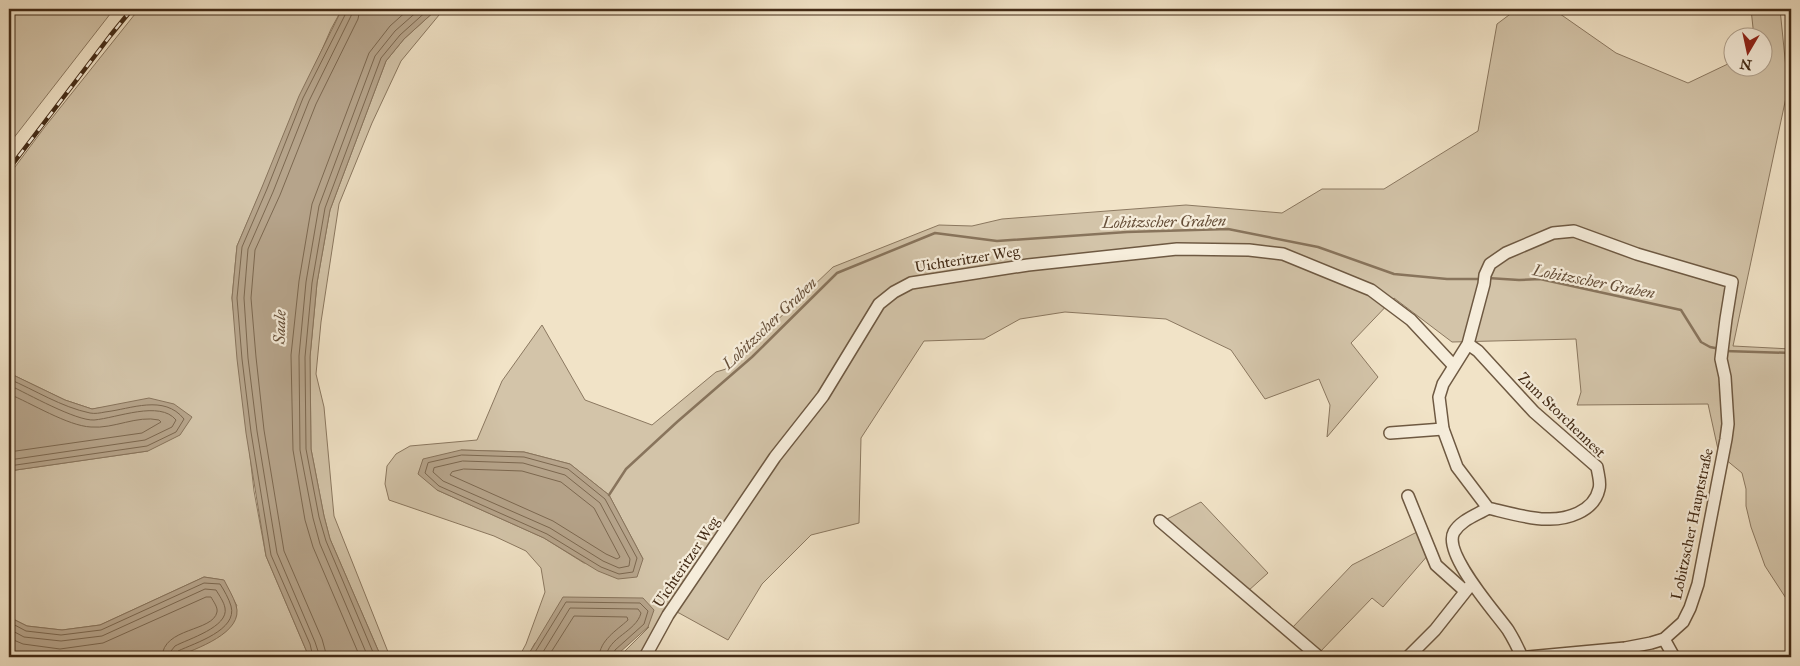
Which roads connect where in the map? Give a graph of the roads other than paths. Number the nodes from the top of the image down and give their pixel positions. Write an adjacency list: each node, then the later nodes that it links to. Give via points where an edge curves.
1 (1468, 344): 2 (street); 6 (street, Zum Storchennest, via 1534,412 1597,466 1600,487 1586,510 1574,515 1546,520); 9 (street, Lobitzscher Hauptstraße, via 1490,264 1506,253 1553,233 1574,231 1637,254 1732,282 1721,359 1728,424 1698,584 1683,622)
2 (1453, 365): 3 (street, via 1439,397); 11 (street, Uichteritzer Weg, via 1411,320 1371,290 1283,254 1177,249 1028,265 911,283 879,304 823,396 775,457 668,615)
3 (1443, 429): 4 (street); 6 (street, via 1457,467)
4 (1390, 433)
5 (1408, 496): 8 (street, via 1436,565)
6 (1488, 508): 8 (street, via 1464,522 1454,533 1454,551)
7 (1160, 521): 12 (street)
8 (1468, 588): 13 (street, via 1435,630); 14 (street)
9 (1664, 639): 10 (street, Lobitzscher Hauptstraße); 15 (street)
10 (1584, 654): 14 (street, Lobitzscher Hauptstraße)
11 (646, 657)
12 (1319, 657)
13 (1408, 657)
14 (1530, 657)
15 (1674, 657)

